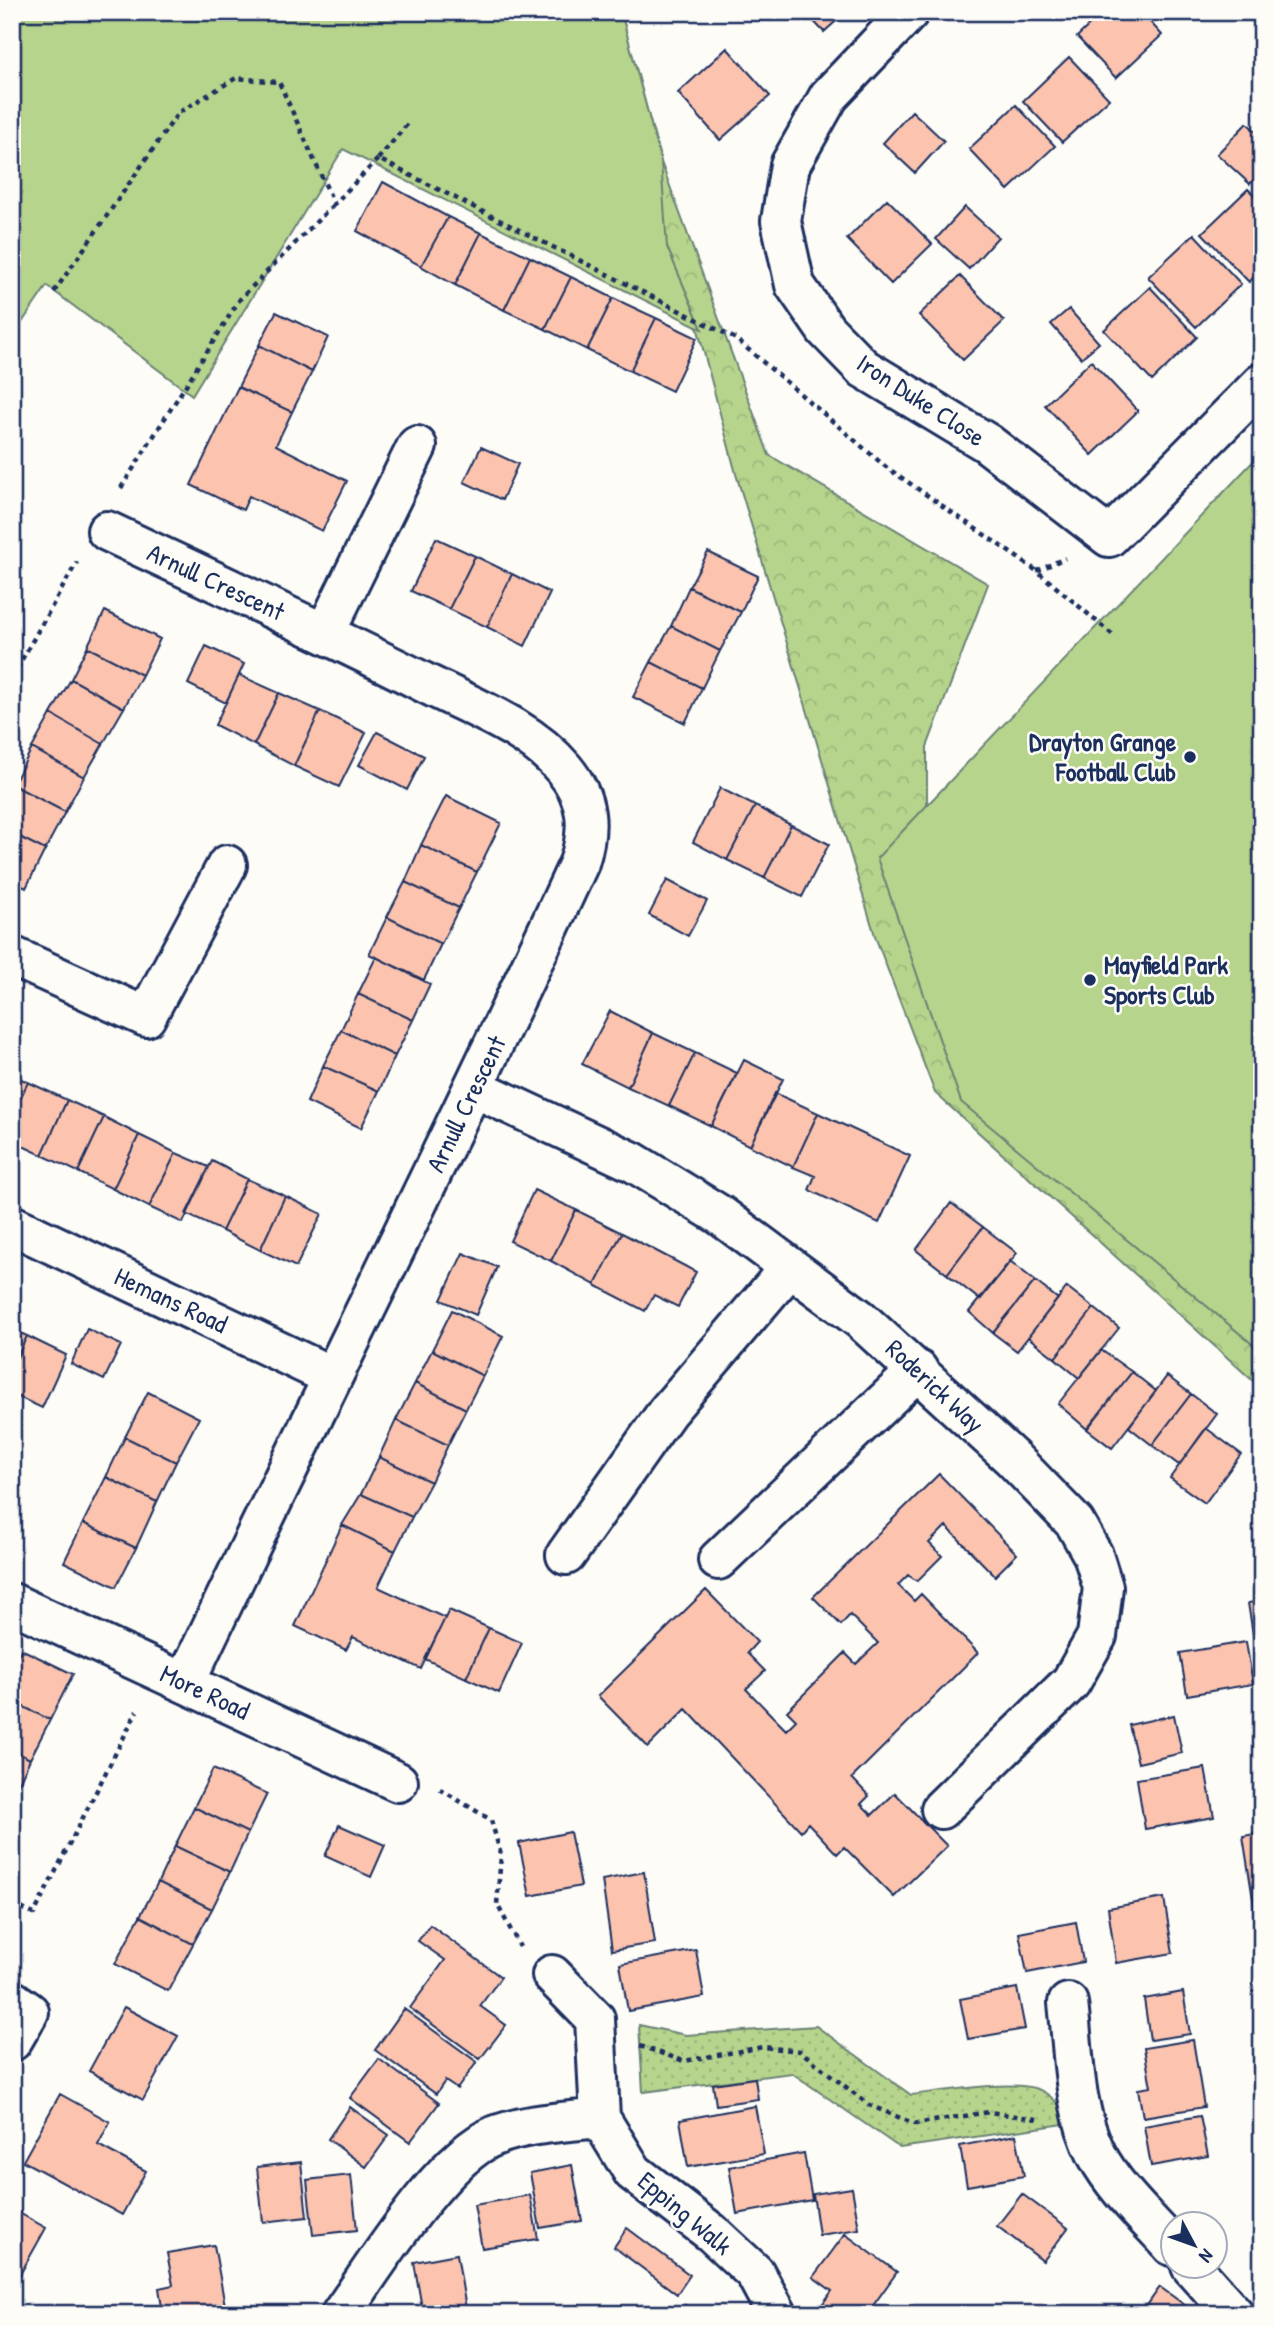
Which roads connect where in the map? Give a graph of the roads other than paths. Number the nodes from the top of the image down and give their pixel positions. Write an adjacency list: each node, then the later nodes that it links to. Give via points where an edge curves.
1 (909, 12): 2 (street, Iron Duke Close, via 829,96 790,165 781,220 795,285 826,330 863,368 987,443 1109,537)
2 (1262, 383)
3 (417, 446): 5 (street)
4 (107, 531): 5 (street, Arnull Crescent)
5 (325, 633): 8 (street, Arnull Crescent, via 526,734 565,770 587,812 587,838 579,863)
6 (227, 865): 7 (street, via 146,1017)
7 (12, 956)
8 (475, 1088): 10 (street, Roderick Way, via 633,1163 720,1215); 12 (street, Arnull Crescent)
9 (12, 1225): 12 (street, Hemans Road)
10 (790, 1267): 11 (street, Roderick Way); 13 (street, via 667,1412)
11 (918, 1370): 14 (street); 18 (street, Roderick Way, via 1075,1523 1093,1555 1103,1587 1097,1636 1072,1682)
12 (331, 1376): 16 (street, Arnull Crescent)
13 (566, 1555)
14 (718, 1560)
15 (12, 1603): 16 (street, More Road)
16 (171, 1676): 17 (street, More Road)
17 (398, 1782)
18 (941, 1809)
19 (552, 1975): 23 (street, via 594,2019)
20 (12, 2000): 22 (street, via 29,2012)
21 (1068, 2003): 24 (street, via 1079,2109 1097,2156)
22 (12, 2041)
23 (600, 2118): 26 (street, via 493,2137 443,2173); 27 (street, Epping Walk, via 633,2172 755,2273)
24 (1158, 2231)
25 (1204, 2280): 28 (street)
26 (341, 2314)
27 (777, 2314)
28 (1234, 2314)

